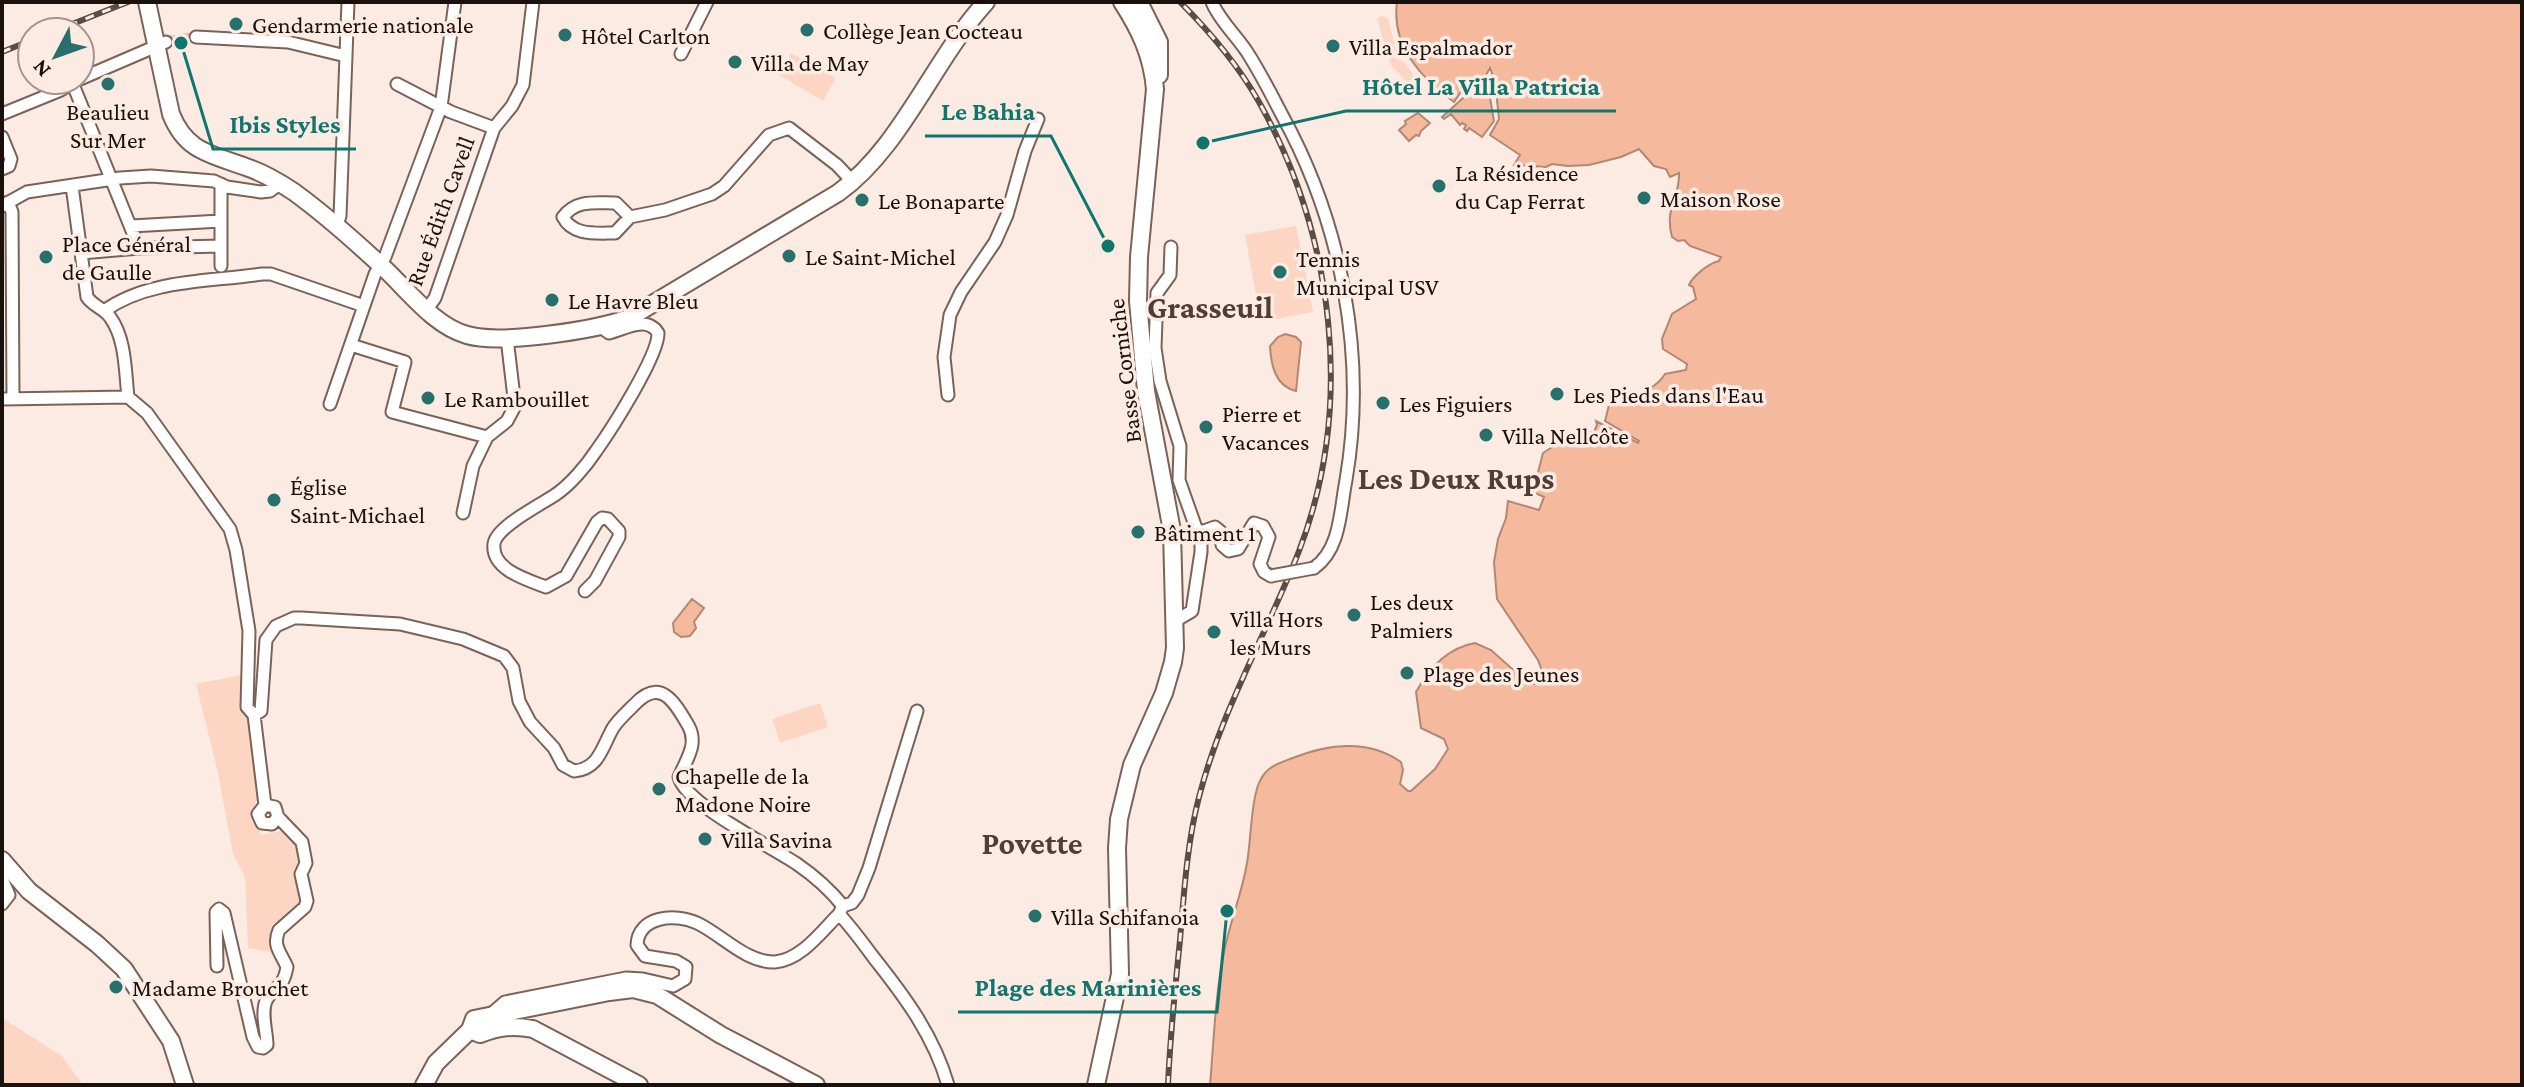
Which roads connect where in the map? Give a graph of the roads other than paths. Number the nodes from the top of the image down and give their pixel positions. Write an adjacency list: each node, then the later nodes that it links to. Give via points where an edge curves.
1 (147, 2): 12 (main road)
2 (348, 2): 14 (street)
3 (455, 2): 19 (street)
4 (533, 2): 22 (street, Rue Édith Cavell, via 523,85)
5 (707, 2): 13 (street)
6 (986, 2): 26 (main road)
7 (1122, 2): 10 (main road)
8 (1139, 2): 10 (main road)
9 (1212, 2): 53 (street, bridge, via 1248,53 1299,147 1324,212 1345,299 1352,369 1348,467 1331,551 1314,568 1271,576 1260,564 1269,537 1263,526 1254,523 1238,549 1229,551 1215,527)
10 (1148, 32): 55 (main road, Basse Corniche, via 1161,51 1138,301 1146,391 1172,531)
11 (196, 37): 14 (street, via 288,42)
12 (161, 44): 15 (street); 27 (main road, via 171,114 185,140)
13 (681, 54)
14 (346, 56): 33 (street)
15 (96, 72)
16 (397, 84): 19 (street)
17 (46, 96): 20 (street)
18 (82, 96): 25 (street)
19 (441, 107): 22 (street); 39 (street)
20 (2, 114)
21 (1038, 119): 47 (street, via 995,242 950,315 944,357)
22 (494, 128): 42 (street, Rue Édith Cavell)
23 (2, 137): 24 (street, via 11,159)
24 (2, 169)
25 (112, 180): 28 (street, via 151,176); 29 (street); 34 (street)
26 (853, 182): 31 (street, via 789,128 769,135 712,194); 44 (main road, via 629,318)
27 (281, 183): 28 (street, via 261,192); 33 (main road)
28 (221, 184): 32 (street)
29 (72, 186): 30 (street, via 27,192); 38 (street)
30 (5, 204): 49 (street, via 12,212)
31 (630, 217): 31 (street, via 615,233 575,230 563,217 578,204 616,203)
32 (221, 221): 34 (street); 35 (street)
33 (337, 225): 39 (main road)
34 (131, 226): 37 (street)
35 (221, 246): 37 (street); 40 (street)
36 (1171, 247): 53 (street, via 1170,275 1157,293 1155,348 1180,446 1179,480)
37 (139, 248): 38 (street)
38 (81, 253): 43 (street, via 87,297)
39 (380, 265): 41 (street); 42 (main road)
40 (221, 266)
41 (364, 306): 43 (street, via 262,274 156,287); 46 (street)
42 (427, 309): 45 (main road, via 465,335)
43 (104, 311): 48 (street, via 119,333)
44 (601, 327): 45 (main road); 54 (street, via 609,333 649,324 658,339 595,453 559,492 499,532 494,544 496,557 516,576 546,587 566,576 597,522 608,519 619,537)
45 (507, 338): 51 (street, via 515,406 507,421)
46 (351, 345): 50 (street); 51 (street, via 405,362 392,412)
47 (948, 395)
48 (128, 397): 49 (street); 57 (street, via 147,413 230,529 249,631 247,703)
49 (8, 399)
50 (330, 404)
51 (487, 437): 52 (street, via 473,466)
52 (463, 513)
53 (1201, 532): 55 (street, via 1192,611)
54 (585, 591)
55 (1175, 621): 70 (main road, Basse Corniche, via 1173,662 1132,765 1119,819 1120,974)
56 (917, 711): 61 (street, via 869,868 858,895)
57 (254, 715): 61 (street, via 261,711 266,640 276,626 294,618 400,624 463,639 504,656 530,722 563,765 574,771 590,767 614,726 640,699 662,692 691,730 692,748 679,777 685,791 799,865); 62 (street, via 265,805 258,814 262,823 272,824 278,817 296,834 306,863 301,874 305,907 277,935 287,967 285,980 266,1000 263,1048 253,1037 219,909)
58 (2, 860): 65 (main road, via 29,891 124,969 171,1041)
59 (2, 879): 60 (street, via 9,895)
60 (2, 904)
61 (841, 910): 63 (street, via 799,953 772,962 751,956 696,922 652,921 641,929 637,945 645,956 686,967 678,985 616,979 505,1002); 69 (street, via 926,1031)
62 (217, 966)
63 (490, 1015): 64 (main road, via 474,1019); 68 (main road, via 633,989 657,995)
64 (470, 1030): 66 (main road, via 436,1063); 67 (main road, via 480,1034 517,1025 533,1029)
65 (185, 1085)
66 (424, 1085)
67 (639, 1085)
68 (816, 1085)
69 (948, 1085)
70 (1096, 1085)

